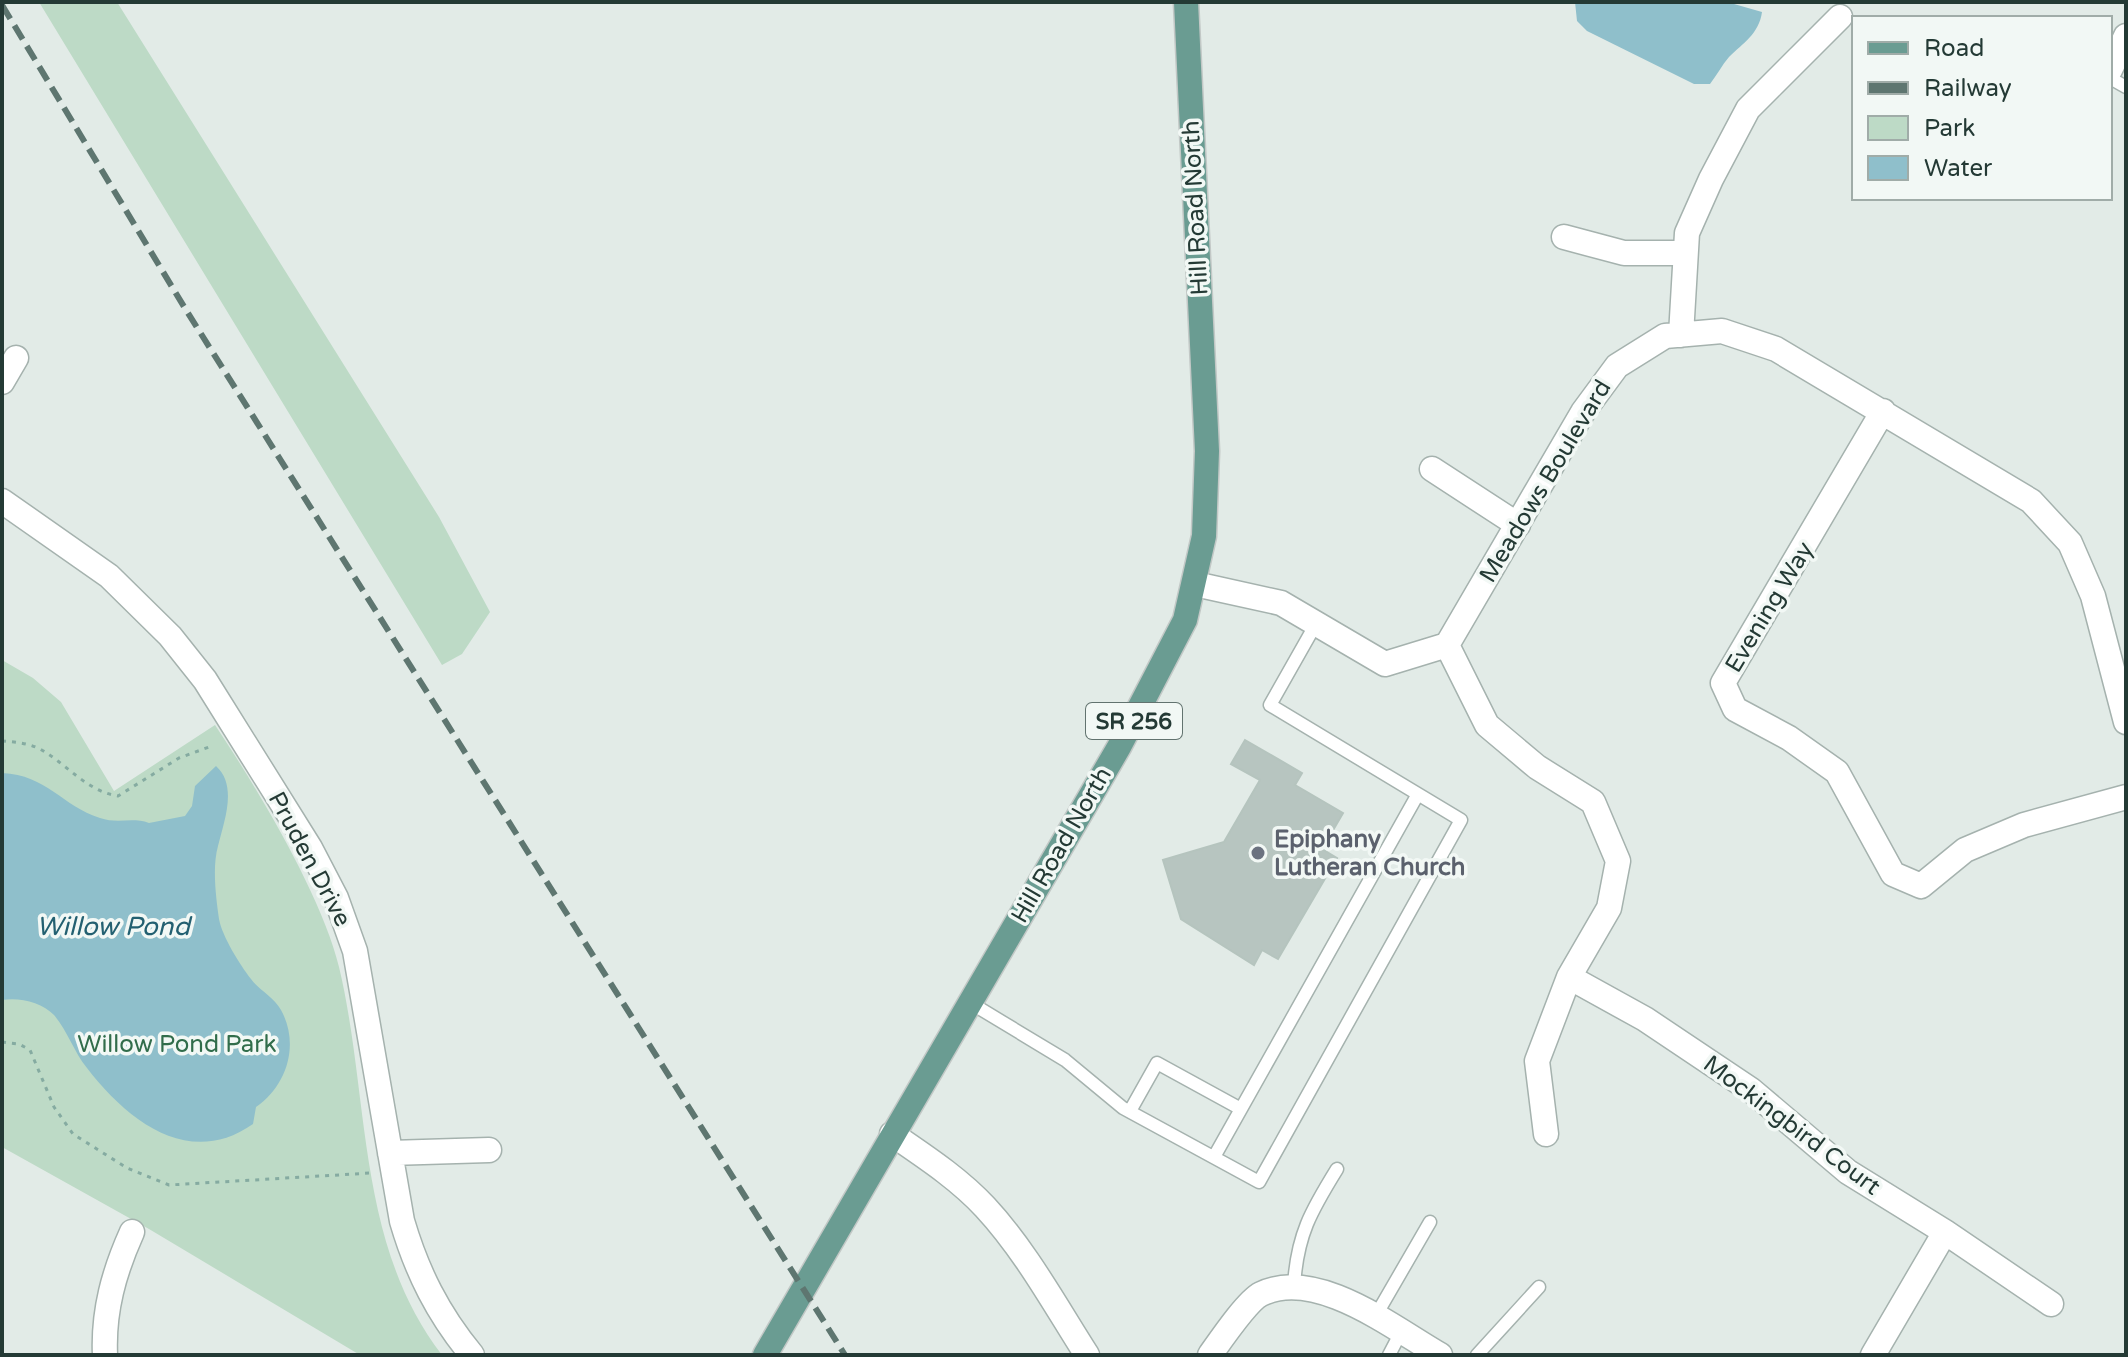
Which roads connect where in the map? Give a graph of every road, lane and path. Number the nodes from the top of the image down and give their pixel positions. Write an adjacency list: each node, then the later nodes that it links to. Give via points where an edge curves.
1 (1186, 2): 14 (main road, Hill Road North / SR 256, via 1207,451 1204,536)
2 (1841, 15): 6 (street, via 1748,109 1687,233)
3 (2126, 36): 4 (street)
4 (2112, 66)
5 (1564, 237): 6 (street, via 1624,253)
6 (1685, 253): 7 (street)
7 (1681, 335): 10 (street, Meadows Boulevard, via 1722,331 1776,349); 13 (street, Meadows Boulevard, via 1665,336 1617,366 1583,412)
8 (16, 358): 9 (street)
9 (2, 382)
10 (1883, 411): 17 (street, Meadows Boulevard, via 2031,501 2070,543); 22 (street, Evening Way, via 1723,683 1735,709 1837,772 1893,874 1921,886 1965,850 2024,825)
11 (1432, 469): 13 (street)
12 (2, 501): 32 (street, Pruden Drive, via 109,576 170,636 205,680 310,848 355,951)
13 (1518, 525): 16 (street, Meadows Boulevard)
14 (1195, 584): 15 (street, via 1254,594); 24 (main road, Hill Road North / SR 256, via 1161,672)
15 (1317, 622): 16 (street, via 1385,664); 21 (lane, via 1270,705)
16 (1447, 645): 23 (street, via 1487,725 1537,767 1593,802 1618,861 1609,908)
17 (2117, 649): 18 (street, Meadows Boulevard)
18 (2126, 722)
19 (2, 741): 20 (path, via 40,749 85,782 118,796 179,758)
20 (209, 747)
21 (1418, 794): 26 (lane); 31 (lane, via 1461,820 1259,1182)
22 (2126, 797)
23 (1569, 977): 29 (street, via 1537,1061); 36 (street, Mockingbird Court, via 1645,1019 1751,1090 1848,1172)
24 (969, 1002): 27 (lane, via 1065,1060); 28 (main road, Hill Road North / SR 256)
25 (2, 1042): 32 (path, via 30,1050 54,1107 73,1134 127,1168 169,1185)
26 (1241, 1109): 27 (lane, via 1157,1063); 31 (lane)
27 (1130, 1111): 31 (lane)
28 (892, 1134): 44 (main road, Hill Road North / SR 256); 45 (street, via 985,1208)
29 (1546, 1134)
30 (489, 1150): 32 (street)
31 (1214, 1157)
32 (391, 1162): 43 (street, Pruden Drive, via 413,1258 438,1309)
33 (1337, 1169): 37 (lane, via 1308,1215 1298,1243)
34 (1430, 1222): 40 (lane)
35 (132, 1232): 42 (street, via 117,1265 104,1323)
36 (1945, 1232): 39 (street, Mockingbird Court); 50 (street)
37 (1294, 1286): 40 (street, via 1344,1299); 46 (street, via 1259,1295)
38 (1539, 1287): 49 (lane)
39 (2051, 1304)
40 (1375, 1317): 41 (street)
41 (1401, 1332): 47 (lane); 48 (street)
42 (105, 1355)
43 (472, 1355)
44 (765, 1355)
45 (1087, 1355)
46 (1210, 1355)
47 (1389, 1355)
48 (1440, 1355)
49 (1477, 1355)
50 (1873, 1355)

